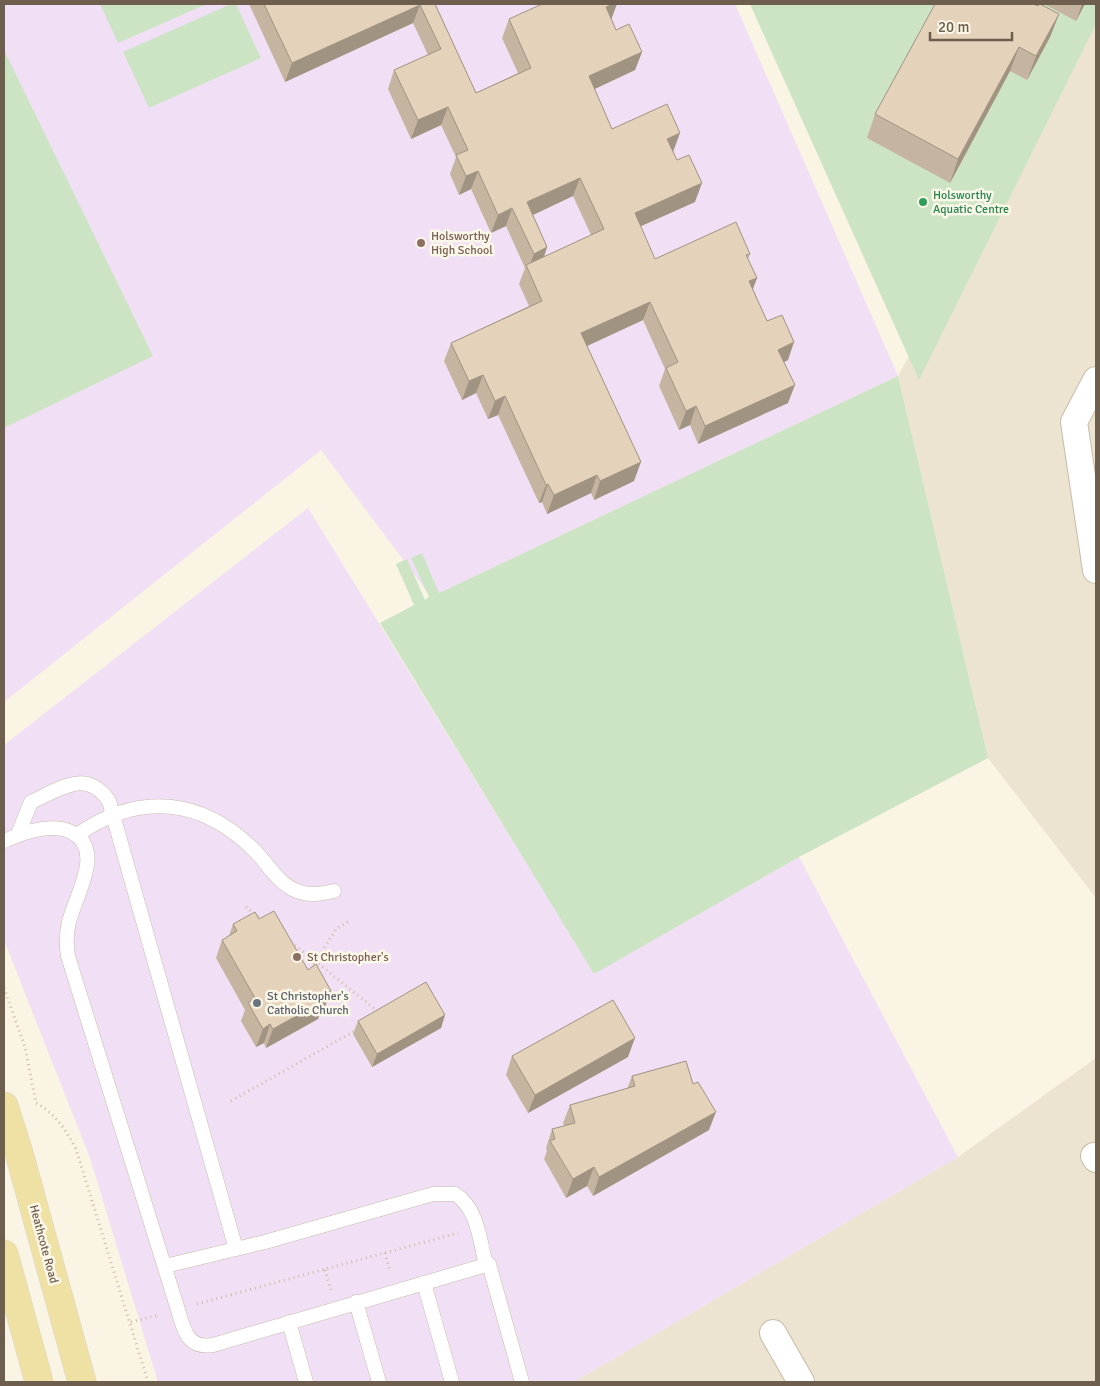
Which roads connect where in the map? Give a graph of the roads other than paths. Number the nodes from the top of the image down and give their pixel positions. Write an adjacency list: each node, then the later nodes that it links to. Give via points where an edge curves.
1 (1096, 380): 2 (street, via 1074,422)
2 (1096, 570)
3 (113, 816): 4 (lane, via 109,801 101,790 91,784 78,783 31,802); 5 (lane, via 96,822); 7 (lane, via 155,806 198,812 218,822 248,845 289,887 311,894); 9 (lane)
4 (18, 834): 5 (lane, via 57,828); 6 (lane)
5 (77, 835): 12 (lane, via 88,851 69,921 68,956)
6 (4, 841)
7 (334, 892)
8 (4, 1106): 18 (main road, Heathcote Road, via 20,1153)
9 (236, 1249): 11 (lane, via 442,1193 455,1194 470,1209); 12 (lane)
10 (4, 1254): 17 (main road)
11 (486, 1265): 13 (lane); 22 (lane, via 489,1264)
12 (165, 1266): 15 (lane, via 191,1342 205,1346)
13 (424, 1283): 14 (lane); 21 (lane)
14 (356, 1302): 15 (lane); 20 (lane)
15 (289, 1322): 19 (lane)
16 (773, 1333): 23 (street)
17 (40, 1382)
18 (82, 1382)
19 (306, 1382)
20 (379, 1382)
21 (452, 1382)
22 (522, 1382)
23 (801, 1382)

